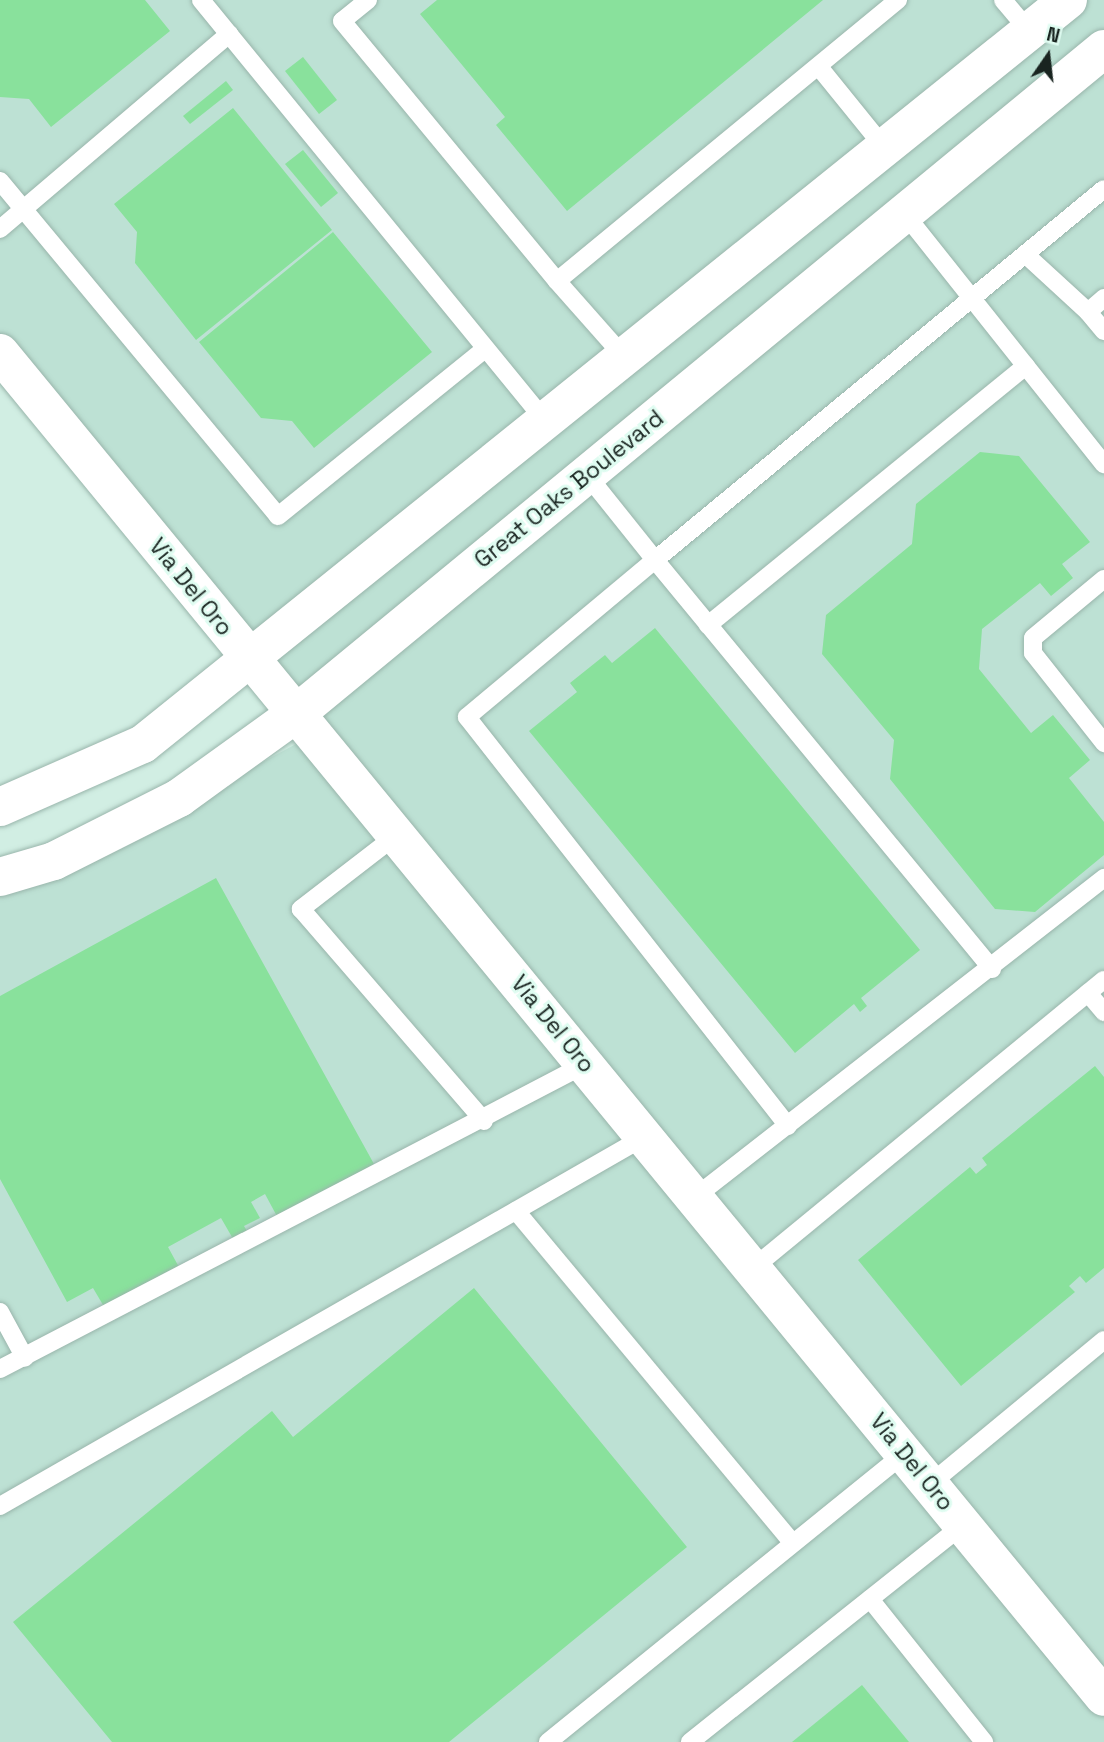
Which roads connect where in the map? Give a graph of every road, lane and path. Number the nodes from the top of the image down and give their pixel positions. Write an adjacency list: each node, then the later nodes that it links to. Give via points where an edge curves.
1 (201, 0): 7 (lane)
2 (368, 0): 17 (lane, via 342,21)
3 (898, 0): 9 (lane)
4 (1003, 0): 6 (lane)
5 (1068, 0): 6 (main road)
6 (1030, 32): 10 (main road)
7 (229, 34): 13 (lane); 22 (lane)
8 (1104, 49): 14 (main road, Great Oaks Boulevard)
9 (819, 67): 10 (lane); 17 (lane)
10 (887, 151): 14 (main road); 24 (main road)
11 (0, 181): 13 (lane)
12 (1104, 189): 16 (lane)
13 (23, 209): 15 (lane); 22 (lane, via 278,516)
14 (904, 213): 18 (lane); 28 (main road, Great Oaks Boulevard)
15 (0, 229)
16 (1025, 254): 18 (lane); 20 (lane)
17 (557, 281): 24 (lane)
18 (972, 298): 25 (lane); 29 (lane)
19 (1104, 298): 20 (lane)
20 (1088, 312): 21 (lane)
21 (1104, 331)
22 (485, 349): 26 (lane)
23 (0, 353): 32 (main road, Via Del Oro)
24 (626, 359): 26 (main road)
25 (1026, 366): 27 (lane); 31 (lane)
26 (546, 422): 32 (main road)
27 (1104, 464)
28 (587, 475): 29 (lane); 33 (main road, Great Oaks Boulevard)
29 (655, 560): 31 (lane); 45 (lane, via 467,717)
30 (1101, 589): 34 (lane, via 1033,638 1032,653)
31 (708, 625): 39 (lane)
32 (252, 661): 33 (main road, Via Del Oro); 35 (main road, via 143,744)
33 (297, 713): 36 (main road, Via Del Oro); 37 (main road, Great Oaks Boulevard, via 179,798 54,861)
34 (1104, 743)
35 (0, 807)
36 (397, 834): 43 (main road, Via Del Oro); 44 (lane, via 301,909)
37 (0, 877)
38 (1104, 878): 39 (lane)
39 (992, 969): 45 (lane)
40 (1104, 980): 41 (lane)
41 (1088, 993): 42 (lane); 49 (lane)
42 (1104, 1012)
43 (586, 1064): 44 (lane); 46 (main road, Via Del Oro)
44 (484, 1121): 52 (lane)
45 (788, 1126): 47 (lane)
46 (646, 1136): 47 (main road, Via Del Oro); 48 (lane)
47 (695, 1197): 49 (main road, Via Del Oro)
48 (516, 1211): 56 (lane); 58 (lane)
49 (753, 1268): 54 (main road, Via Del Oro)
50 (0, 1312): 52 (lane)
51 (1104, 1340): 55 (lane)
52 (24, 1357): 53 (lane)
53 (0, 1369)
54 (905, 1453): 55 (main road, Via Del Oro); 58 (lane)
55 (930, 1484): 57 (main road, Via Del Oro)
56 (0, 1506)
57 (964, 1525): 59 (lane); 60 (main road, Via Del Oro)
58 (793, 1544): 61 (lane)
59 (870, 1599): 62 (lane); 63 (lane)
60 (1104, 1697)
61 (548, 1742)
62 (690, 1742)
63 (984, 1742)

